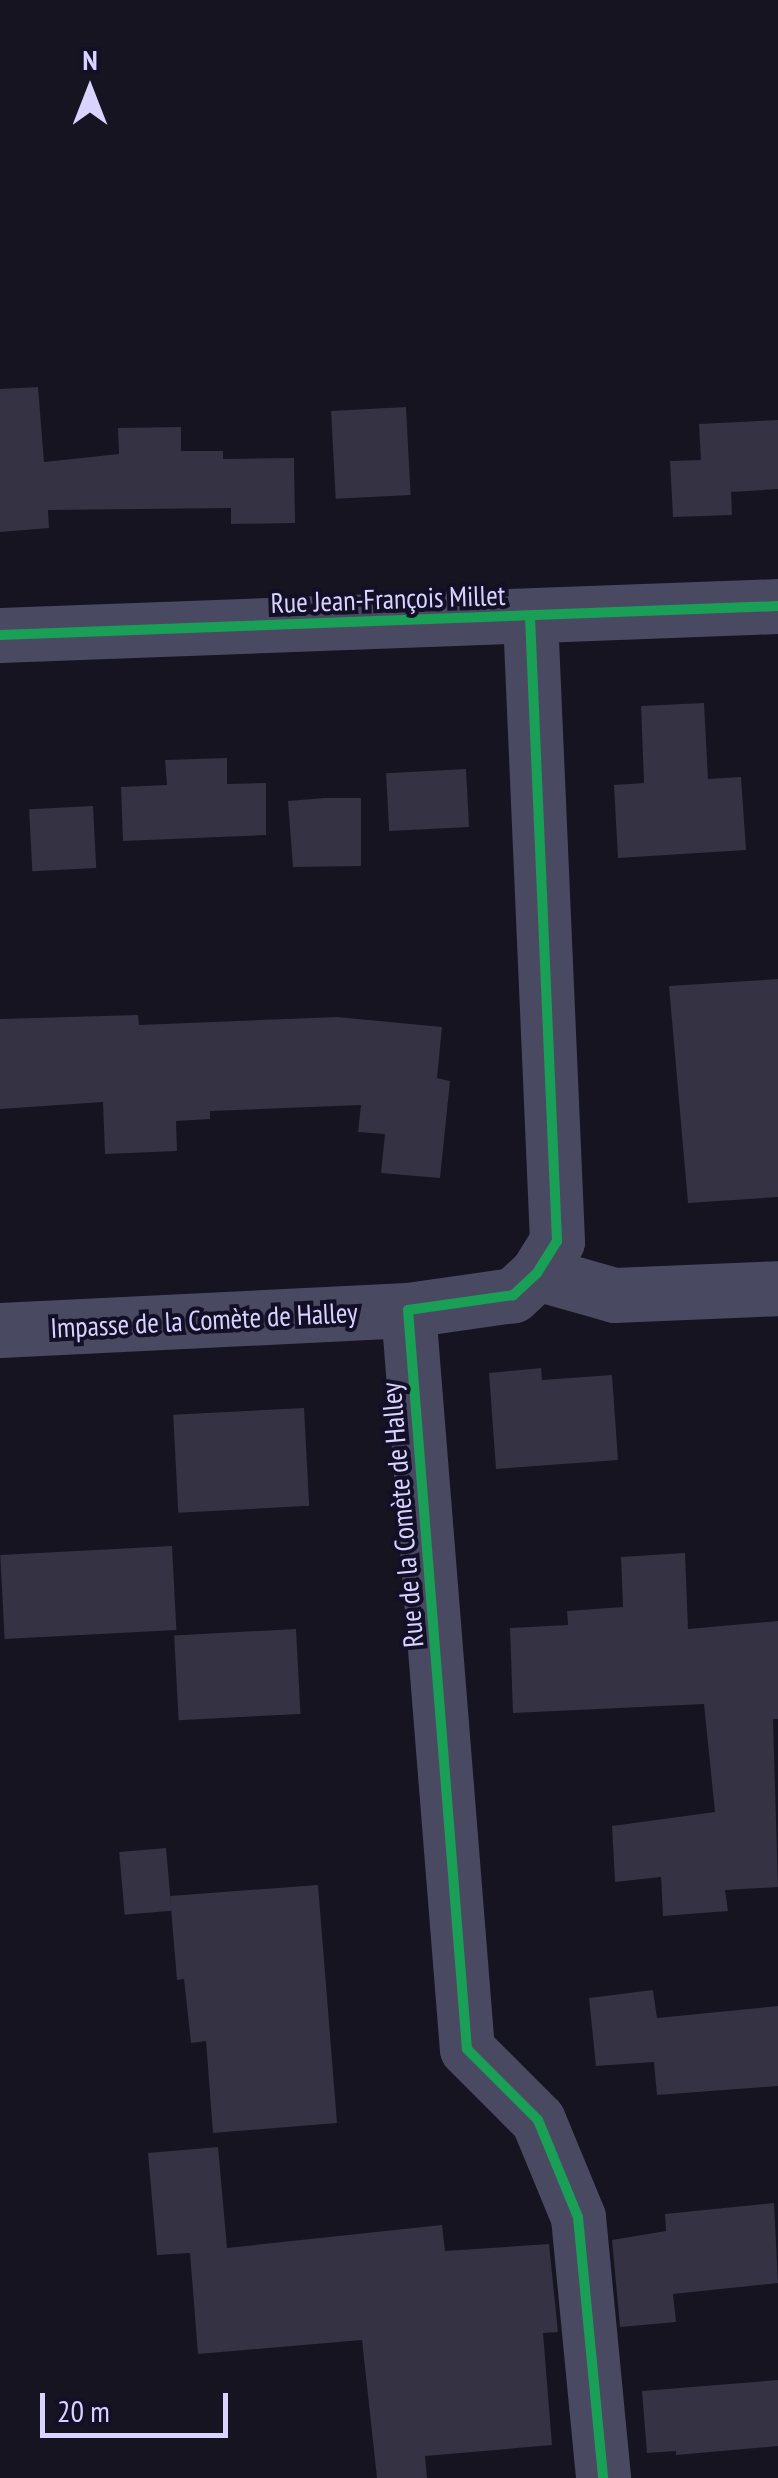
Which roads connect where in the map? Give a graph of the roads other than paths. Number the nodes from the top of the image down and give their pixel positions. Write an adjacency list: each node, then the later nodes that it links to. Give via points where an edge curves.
1 (778, 606): 2 (street, Rue Jean-François Millet)
2 (530, 617): 3 (street, Rue Jean-François Millet); 4 (street, via 557,1241)
3 (0, 635)
4 (537, 1273): 5 (street, via 614,1295); 6 (street, via 513,1295)
5 (778, 1288)
6 (408, 1310): 7 (street, Impasse de la Comète de Halley); 8 (street, Rue de la Comète de Halley, via 467,2049 538,2120 578,2216)
7 (0, 1330)
8 (603, 2478)

